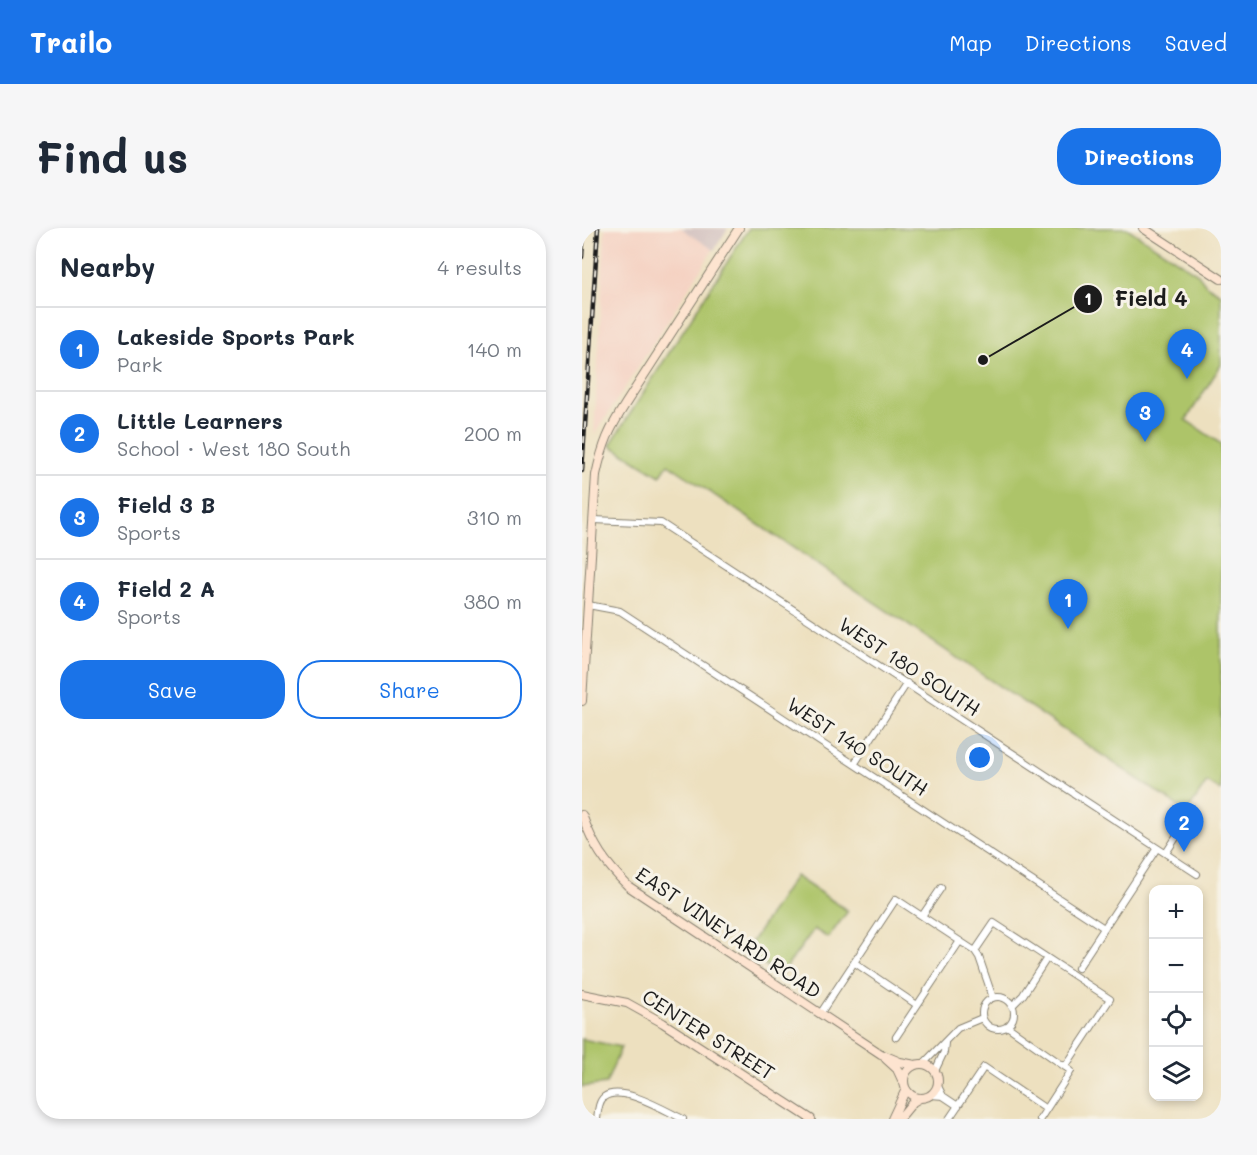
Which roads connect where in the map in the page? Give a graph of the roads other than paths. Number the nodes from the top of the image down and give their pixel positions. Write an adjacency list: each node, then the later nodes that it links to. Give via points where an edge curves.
1 (739, 228): 4 (street, via 608,432 596,475)
2 (1143, 228): 3 (street)
3 (1221, 279)
4 (594, 520): 5 (street); 6 (street, WEST 180 SOUTH, via 661,523)
5 (588, 605): 7 (street); 8 (street, WEST 140 SOUTH, via 620,611)
6 (907, 683): 8 (street); 11 (street, WEST 180 SOUTH)
7 (582, 701)
8 (855, 763): 16 (street, WEST 140 SOUTH)
9 (582, 815): 26 (street, EAST VINEYARD ROAD, via 592,842 628,886)
10 (1190, 816): 12 (street)
11 (1157, 848): 12 (street, WEST 180 SOUTH); 16 (street)
12 (1167, 853): 13 (street, WEST 180 SOUTH)
13 (1197, 874)
14 (941, 888): 15 (street)
15 (922, 916): 17 (street); 20 (street, via 897,899)
16 (1104, 928): 21 (street)
17 (960, 941): 18 (street); 24 (street)
18 (975, 951): 19 (street, via 994,923); 23 (street)
19 (1047, 958): 25 (street); 33 (street, via 1110,999)
20 (855, 963): 24 (street); 26 (street)
21 (1078, 968)
22 (582, 994): 44 (street, CENTER STREET, via 627,1003)
23 (993, 998): 25 (street, via 1005,999); 27 (street, via 984,1005)
24 (917, 1005): 29 (street)
25 (1012, 1006): 28 (street, via 1013,1015)
26 (820, 1014): 31 (street, EAST VINEYARD ROAD)
27 (982, 1018): 28 (street, via 993,1028); 30 (street, via 958,1028)
28 (1007, 1026): 33 (street)
29 (896, 1037)
30 (946, 1043): 32 (street); 34 (street)
31 (881, 1054): 32 (street, EAST VINEYARD ROAD); 35 (street, EAST VINEYARD ROAD, via 897,1070)
32 (919, 1064): 34 (street); 35 (street, via 906,1072)
33 (1068, 1069): 41 (street)
34 (935, 1071): 36 (street)
35 (905, 1086): 39 (street); 45 (street)
36 (938, 1086): 37 (street); 38 (street)
37 (931, 1095): 38 (street); 39 (street)
38 (943, 1096): 40 (street)
39 (921, 1098): 46 (street)
40 (958, 1106): 41 (street, via 984,1067); 47 (street)
41 (1046, 1109): 48 (street)
42 (680, 1118): 43 (street, via 641,1098 615,1093 600,1102)
43 (597, 1119)
44 (811, 1119)
45 (892, 1119)
46 (899, 1119)
47 (949, 1119)
48 (1040, 1119)

